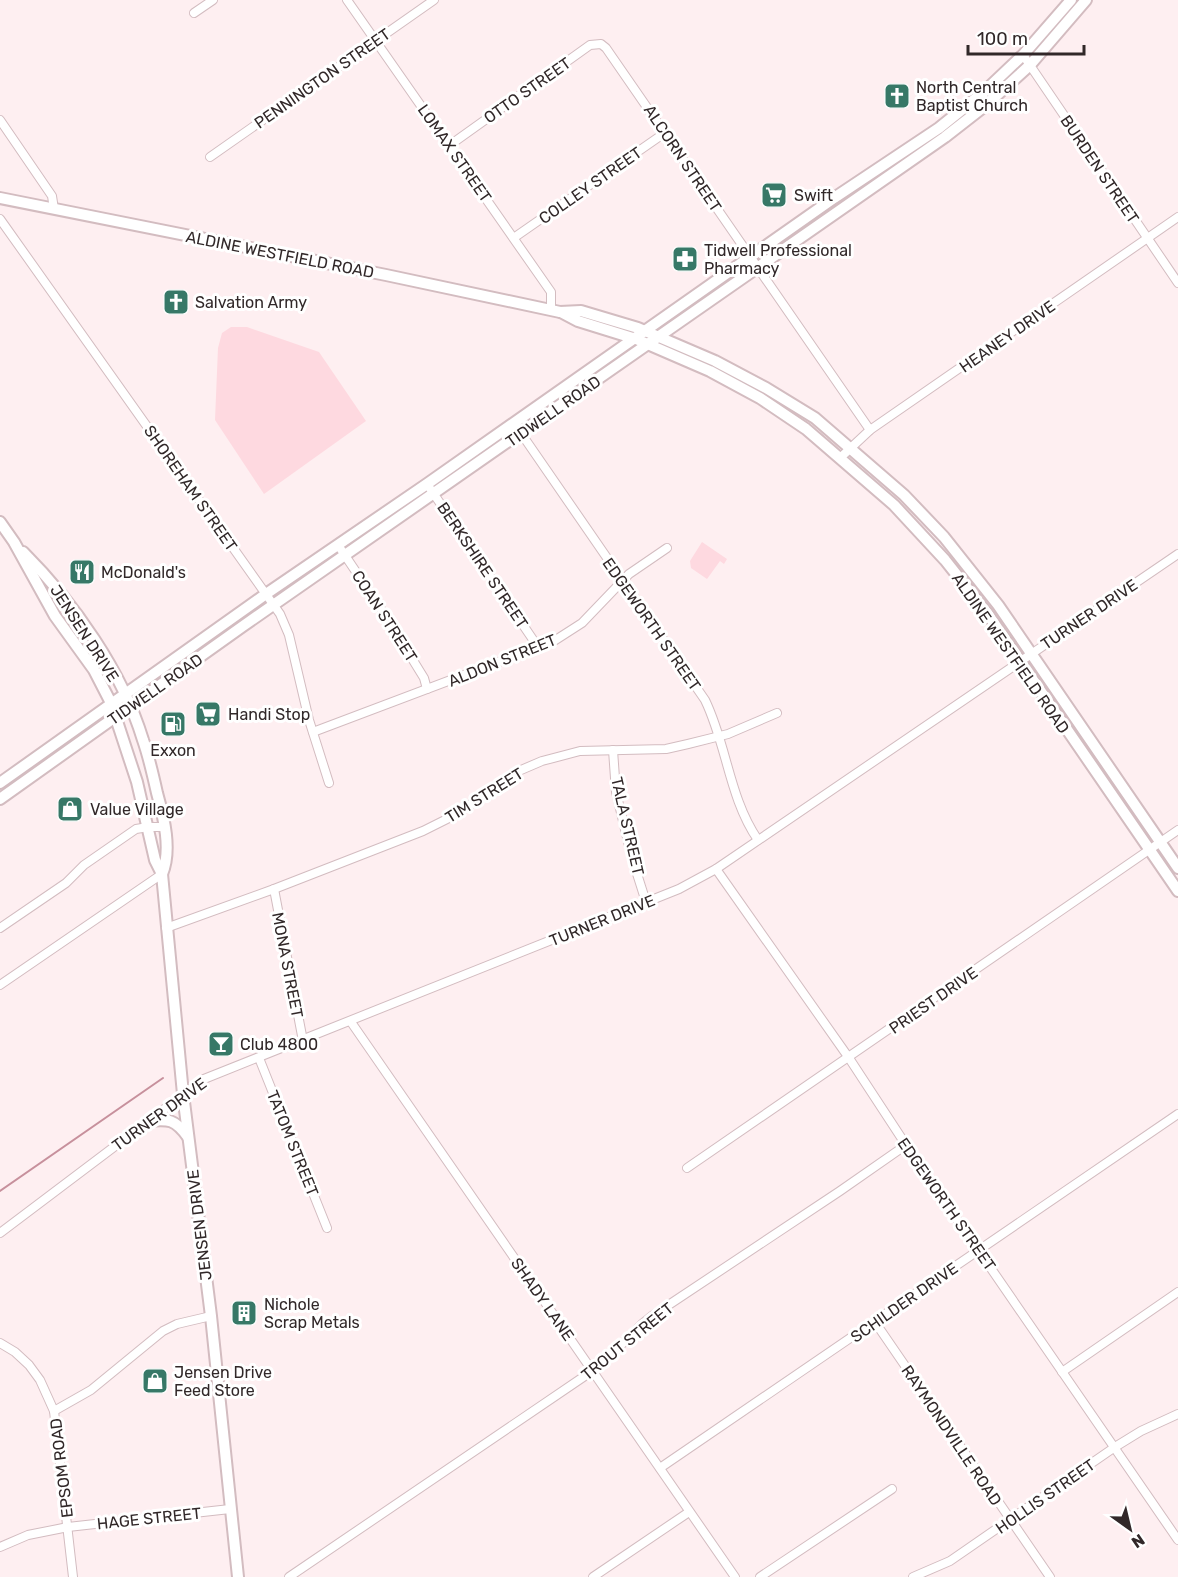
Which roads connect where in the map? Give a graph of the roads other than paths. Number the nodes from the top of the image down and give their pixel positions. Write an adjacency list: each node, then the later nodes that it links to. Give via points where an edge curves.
1 (213, 0): 6 (street)
2 (347, 0): 7 (street, LOMAX STREET)
3 (434, 0): 7 (street, PENNINGTON STREET)
4 (1071, 0): 9 (main road, TIDWELL ROAD)
5 (1086, 0): 10 (main road, TIDWELL ROAD)
6 (194, 13)
7 (376, 41): 14 (street, LOMAX STREET); 15 (street, PENNINGTON STREET)
8 (606, 48): 12 (street, ALCORN STREET); 14 (street, OTTO STREET, via 591,45)
9 (1023, 55): 10 (street, BURDEN STREET); 13 (main road, TIDWELL ROAD)
10 (1030, 65): 13 (main road, TIDWELL ROAD, via 986,105); 23 (street, BURDEN STREET)
11 (0, 120): 18 (street, via 52,196)
12 (666, 132): 22 (street, COLLEY STREET); 24 (street, ALCORN STREET)
13 (942, 132): 17 (main road, TIDWELL ROAD); 19 (main road, TIDWELL ROAD)
14 (450, 145): 22 (street, LOMAX STREET)
15 (210, 157)
16 (0, 198): 18 (main road, ALDINE WESTFIELD ROAD)
17 (834, 198): 19 (main road); 24 (main road, TIDWELL ROAD)
18 (54, 209): 27 (main road, ALDINE WESTFIELD ROAD)
19 (840, 210): 25 (main road, TIDWELL ROAD)
20 (1178, 217): 23 (street, HEANEY DRIVE)
21 (0, 219): 48 (street, SHOREHAM STREET)
22 (514, 237): 27 (street, LOMAX STREET, via 551,292)
23 (1148, 239): 26 (street, BURDEN STREET); 35 (street, HEANEY DRIVE)
24 (751, 257): 25 (street, ALCORN STREET); 28 (main road, TIDWELL ROAD)
25 (759, 268): 29 (main road, TIDWELL ROAD); 35 (street, ALCORN STREET)
26 (1178, 283)
27 (556, 311): 28 (main road, ALDINE WESTFIELD ROAD, via 581,311); 30 (main road, ALDINE WESTFIELD ROAD)
28 (644, 331): 29 (main road, ALDINE WESTFIELD ROAD); 30 (main road, TIDWELL ROAD)
29 (658, 337): 31 (main road, TIDWELL ROAD); 32 (main road, ALDINE WESTFIELD ROAD)
30 (633, 339): 31 (main road, ALDINE WESTFIELD ROAD); 34 (main road, TIDWELL ROAD)
31 (647, 345): 33 (main road, ALDINE WESTFIELD ROAD, via 710,371); 36 (main road, TIDWELL ROAD)
32 (766, 387): 33 (main road); 37 (main road, ALDINE WESTFIELD ROAD, via 815,418)
33 (760, 398): 38 (main road, ALDINE WESTFIELD ROAD)
34 (514, 423): 36 (street, EDGEWORTH STREET); 39 (main road, TIDWELL ROAD)
35 (870, 430): 37 (street, HEANEY DRIVE)
36 (521, 434): 40 (main road, TIDWELL ROAD); 47 (street, EDGEWORTH STREET)
37 (850, 449): 38 (street, HEANEY DRIVE); 51 (main road, ALDINE WESTFIELD ROAD, via 904,495 944,537)
38 (840, 458): 52 (main road, ALDINE WESTFIELD ROAD, via 925,538 987,613)
39 (428, 484): 40 (street, BERKSHIRE STREET); 43 (main road, TIDWELL ROAD)
40 (434, 494): 46 (main road, TIDWELL ROAD); 50 (street, BERKSHIRE STREET)
41 (0, 522): 42 (main road, JENSEN DRIVE)
42 (14, 542): 54 (main road, JENSEN DRIVE, via 72,607); 55 (main road, JENSEN DRIVE, via 42,595 94,670)
43 (338, 545): 46 (street, COAN STREET); 48 (main road, TIDWELL ROAD)
44 (667, 548): 47 (street, ALDON STREET)
45 (1178, 554): 51 (street, TURNER DRIVE)
46 (345, 556): 49 (main road, TIDWELL ROAD); 53 (street, COAN STREET)
47 (622, 580): 50 (street, ALDON STREET, via 582,623); 60 (street, EDGEWORTH STREET, via 705,700)
48 (266, 594): 49 (street, SHOREHAM STREET); 54 (main road, TIDWELL ROAD)
49 (274, 605): 56 (main road, TIDWELL ROAD); 59 (street, SHOREHAM STREET, via 289,635)
50 (538, 647): 53 (street, ALDON STREET)
51 (1031, 654): 52 (street, TURNER DRIVE); 62 (main road, ALDINE WESTFIELD ROAD)
52 (1020, 661): 64 (main road, ALDINE WESTFIELD ROAD); 72 (street, TURNER DRIVE)
53 (428, 689): 59 (street, ALDON STREET)
54 (125, 694): 55 (main road, TIDWELL ROAD); 56 (main road, JENSEN DRIVE)
55 (111, 703): 58 (main road, JENSEN DRIVE); 63 (main road, TIDWELL ROAD)
56 (129, 707): 58 (main road, TIDWELL ROAD); 70 (main road, JENSEN DRIVE, via 143,738)
57 (777, 713): 60 (street, TIM STREET)
58 (116, 716): 65 (main road, TIDWELL ROAD); 69 (main road, JENSEN DRIVE)
59 (313, 732): 67 (street, SHOREHAM STREET)
60 (719, 737): 61 (street, TIM STREET, via 666,749); 72 (street, EDGEWORTH STREET, via 741,807)
61 (614, 750): 78 (street, TIM STREET, via 580,751 542,761 514,773 436,825); 80 (street, TALA STREET, via 616,792)
62 (1097, 751): 64 (main road); 73 (main road, ALDINE WESTFIELD ROAD)
63 (39, 755): 65 (main road); 66 (main road, TIDWELL ROAD)
64 (1086, 758): 74 (main road, ALDINE WESTFIELD ROAD)
65 (47, 765): 68 (main road, TIDWELL ROAD)
66 (0, 783)
67 (329, 783)
68 (0, 799)
69 (148, 827): 70 (street); 77 (main road, JENSEN DRIVE); 81 (street, via 136,829)
70 (165, 827): 77 (main road, JENSEN DRIVE, via 166,864)
71 (1178, 830): 73 (street, PRIEST DRIVE)
72 (758, 840): 76 (street, TURNER DRIVE)
73 (1161, 842): 74 (street, PRIEST DRIVE); 75 (main road, ALDINE WESTFIELD ROAD)
74 (1150, 850): 79 (main road, ALDINE WESTFIELD ROAD); 86 (street, PRIEST DRIVE)
75 (1178, 868)
76 (716, 869): 80 (street, TURNER DRIVE); 86 (street, EDGEWORTH STREET)
77 (162, 874): 82 (main road, JENSEN DRIVE); 83 (street)
78 (274, 889): 82 (street, TIM STREET); 85 (street, MONA STREET)
79 (1178, 891)
80 (646, 902): 84 (street, TURNER DRIVE)
81 (0, 928)
82 (166, 928): 88 (main road, JENSEN DRIVE)
83 (0, 985)
84 (351, 1022): 85 (street, TURNER DRIVE); 101 (street, SHADY LANE)
85 (303, 1041): 87 (street, TURNER DRIVE)
86 (849, 1058): 92 (street, EDGEWORTH STREET); 93 (street, PRIEST DRIVE)
87 (259, 1059): 88 (street, TURNER DRIVE, via 204,1079); 94 (street, TATOM STREET)
88 (183, 1094): 90 (street, TURNER DRIVE); 91 (main road, JENSEN DRIVE)
89 (1178, 1114): 96 (street, SCHILDER DRIVE)
90 (148, 1121): 91 (main road, via 173,1121); 95 (street, TURNER DRIVE)
91 (189, 1138): 98 (main road, JENSEN DRIVE)
92 (906, 1145): 96 (street, EDGEWORTH STREET); 101 (street, TROUT STREET, via 652,1316)
93 (687, 1168)
94 (327, 1228)
95 (0, 1233)
96 (979, 1250): 99 (street, SCHILDER DRIVE); 102 (street, EDGEWORTH STREET)
97 (1178, 1292): 102 (street)
98 (211, 1316): 103 (street, via 163,1331 91,1390); 108 (main road, JENSEN DRIVE)
99 (875, 1322): 106 (street, SCHILDER DRIVE); 110 (street, RAYMONDVILLE ROAD)
100 (0, 1343): 103 (street, EPSOM ROAD, via 29,1365)
101 (592, 1371): 106 (street, SHADY LANE); 116 (street, TROUT STREET)
102 (1062, 1372): 105 (street, EDGEWORTH STREET)
103 (54, 1411): 111 (street, EPSOM ROAD)
104 (1178, 1414): 105 (street, HOLLIS STREET)
105 (1115, 1448): 110 (street, HOLLIS STREET); 112 (street, EDGEWORTH STREET)
106 (660, 1468): 109 (street, SHADY LANE)
107 (892, 1488): 119 (street)
108 (230, 1509): 111 (street, HAGE STREET); 115 (main road, JENSEN DRIVE)
109 (689, 1512): 117 (street); 118 (street, SHADY LANE)
110 (1011, 1520): 120 (street, HOLLIS STREET, via 943,1565); 121 (street, RAYMONDVILLE ROAD)
111 (68, 1527): 113 (street, HAGE STREET, via 34,1533); 114 (street, EPSOM ROAD)
112 (1178, 1540)
113 (0, 1547)
114 (73, 1577)
115 (238, 1577)
116 (289, 1577)
117 (593, 1577)
118 (735, 1577)
119 (760, 1577)
120 (913, 1577)
121 (1050, 1577)

